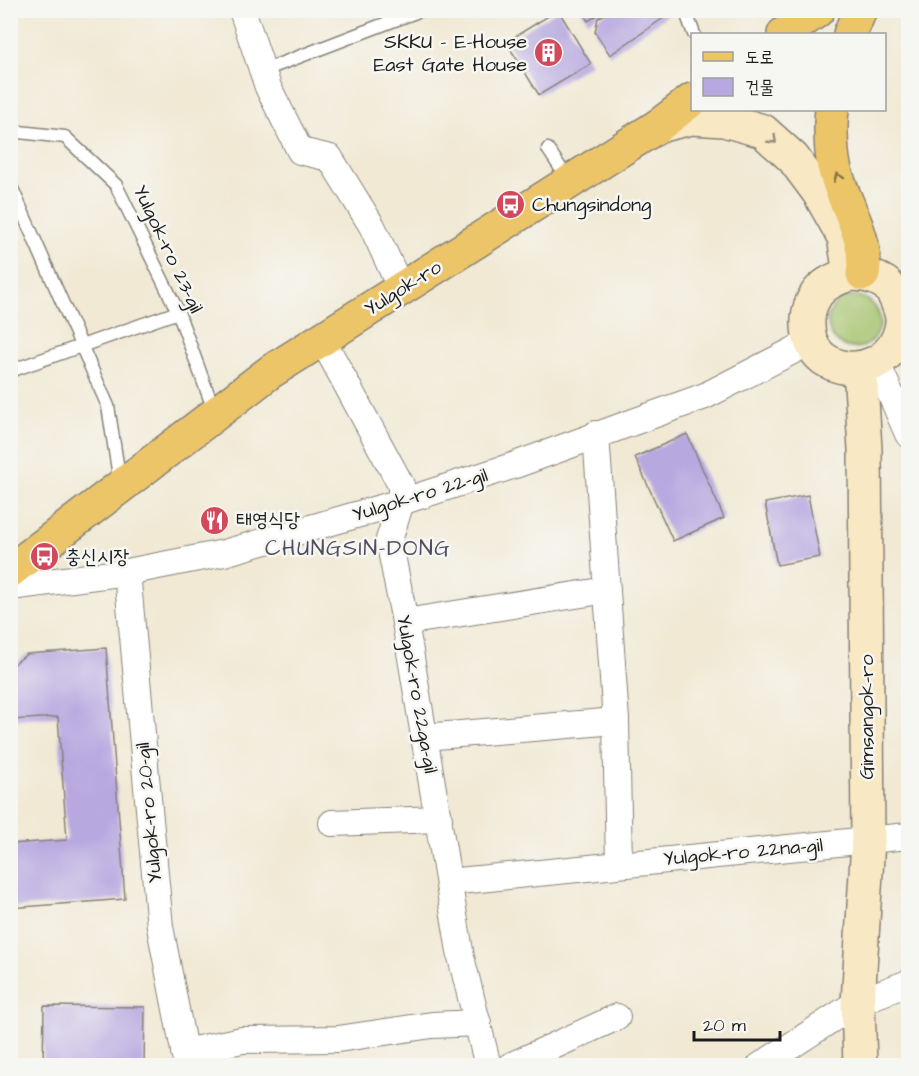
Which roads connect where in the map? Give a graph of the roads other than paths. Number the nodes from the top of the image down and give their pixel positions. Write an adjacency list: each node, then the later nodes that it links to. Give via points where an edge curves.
1 (242, 10): 9 (street)
2 (421, 10): 9 (lane)
3 (685, 10): 6 (lane)
4 (818, 10): 7 (main road)
5 (860, 10): 8 (main road)
6 (694, 33)
7 (785, 33)
8 (850, 33)
9 (262, 71): 18 (street, via 300,150 330,158 372,226)
10 (691, 101): 12 (main road, Yulgok-ro)
11 (832, 111): 17 (main road, one-way to 11, via 865,264 858,231 834,165)
12 (658, 126): 15 (main road, Yulgok-ro); 17 (street, one-way to 17, via 691,118 724,120 763,131 793,158 819,193 844,237)
13 (10, 131): 20 (lane, Yulgok-ro 23-gil, via 65,137 116,185)
14 (548, 149): 15 (lane)
15 (570, 182): 18 (main road, Yulgok-ro)
16 (10, 184): 23 (lane)
17 (857, 274): 19 (street, via 887,284); 22 (street, via 832,280 816,295 807,318)
18 (401, 289): 21 (main road, Yulgok-ro)
19 (904, 305): 24 (street, via 893,348)
20 (178, 312): 23 (lane); 26 (lane, Yulgok-ro 23-gil)
21 (322, 339): 26 (main road, Yulgok-ro, via 270,372); 30 (street, Yulgok-ro 22ga-gil, via 401,484)
22 (810, 342): 24 (street, via 824,359 842,368); 27 (street, Yulgok-ro 22-gil, via 705,396)
23 (83, 347): 25 (lane); 29 (lane, via 108,406)
24 (868, 365): 28 (street); 41 (street, Gimsangok-ro)
25 (10, 371)
26 (216, 414): 29 (main road, Yulgok-ro)
27 (596, 434): 30 (street, Yulgok-ro 22-gil); 34 (street)
28 (909, 434)
29 (120, 487): 31 (main road, Yulgok-ro)
30 (401, 502): 32 (street, Yulgok-ro 22-gil, via 224,553); 35 (street, Yulgok-ro 22ga-gil, via 389,540)
31 (10, 571)
32 (127, 572): 33 (street, Yulgok-ro 22-gil); 48 (street, Yulgok-ro 20-gil, via 159,927)
33 (10, 587)
34 (607, 590): 35 (street); 36 (street)
35 (405, 622): 37 (street, Yulgok-ro 22ga-gil)
36 (616, 721): 37 (street); 42 (street)
37 (424, 737): 38 (street, Yulgok-ro 22ga-gil)
38 (438, 819): 39 (street); 43 (street, Yulgok-ro 22ga-gil)
39 (332, 823)
40 (909, 836): 41 (street, Yulgok-ro 22na-gil)
41 (868, 841): 42 (street, Yulgok-ro 22na-gil); 45 (street, Gimsangok-ro)
42 (619, 864): 43 (street, Yulgok-ro 22na-gil)
43 (449, 882): 47 (street, Yulgok-ro 22ga-gil, via 461,957)
44 (909, 983): 45 (street)
45 (858, 1002): 51 (street); 52 (street, Gimsangok-ro)
46 (617, 1017): 50 (street)
47 (478, 1023): 48 (street, Yulgok-ro 20-gil, via 432,1025 338,1039 242,1040); 49 (street, Yulgok-ro 22ga-gil)
48 (186, 1059)
49 (488, 1065)
50 (510, 1065)
51 (760, 1065)
52 (860, 1065)

